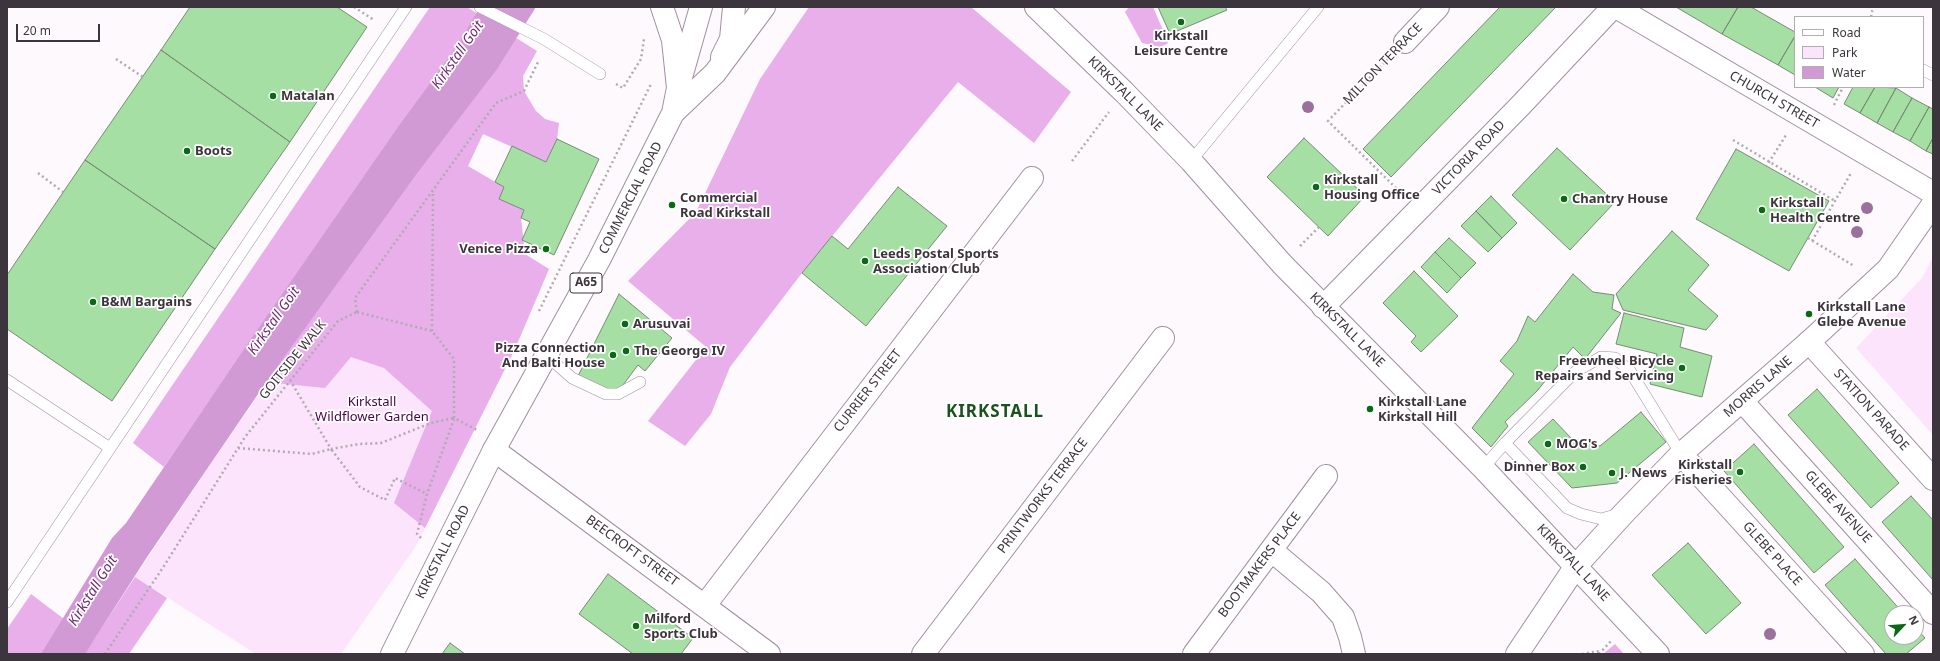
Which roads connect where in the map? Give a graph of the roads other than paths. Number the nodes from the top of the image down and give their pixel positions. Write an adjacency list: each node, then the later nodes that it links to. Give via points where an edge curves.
1 (406, 7): 31 (lane)
2 (480, 7): 14 (lane, via 546,40)
3 (662, 7): 16 (street, via 673,40)
4 (701, 7): 16 (street, COMMERCIAL ROAD / A65)
5 (734, 7): 13 (street, via 731,39)
6 (764, 7): 13 (street, COMMERCIAL ROAD / A65)
7 (1036, 7): 18 (street, KIRKSTALL LANE)
8 (1318, 7): 18 (lane)
9 (1438, 7): 11 (street, MILTON TERRACE)
10 (1615, 7): 20 (street, CHURCH STREET); 22 (street, VICTORIA ROAD)
11 (1405, 42)
12 (1924, 70): 15 (lane)
13 (715, 73): 17 (street, COMMERCIAL ROAD / A65)
14 (600, 74)
15 (1933, 75)
16 (678, 88): 17 (street, COMMERCIAL ROAD / A65)
17 (673, 113): 25 (street, COMMERCIAL ROAD / A65, via 641,180)
18 (1191, 161): 22 (street, KIRKSTALL LANE)
19 (1032, 178): 40 (street, CURRIER STREET)
20 (1933, 193)
21 (1933, 204): 24 (street, MORRIS LANE, via 1888,269)
22 (1323, 307): 33 (street, KIRKSTALL LANE)
23 (1163, 338): 44 (street, PRINTWORKS TERRACE)
24 (1809, 342): 28 (street, MORRIS LANE); 35 (street, STATION PARADE)
25 (546, 355): 27 (lane, via 572,378 606,394 618,394); 30 (street, COMMERCIAL ROAD / A65)
26 (7, 380): 31 (lane)
27 (640, 382)
28 (1742, 401): 32 (street, MORRIS LANE); 41 (street, GLEBE AVENUE)
29 (1505, 443): 32 (lane, via 1575,372 1601,357 1608,357 1615,358 1630,371); 33 (lane); 36 (lane, via 1567,508 1601,519)
30 (496, 445): 40 (street, BEECROFT STREET); 42 (street, KIRKSTALL ROAD / A65)
31 (110, 448): 39 (lane)
32 (1681, 454): 36 (street, MORRIS LANE); 49 (street, GLEBE PLACE)
33 (1483, 468): 38 (street, KIRKSTALL LANE)
34 (1326, 476): 37 (street, BOOTMAKERS PLACE)
35 (1933, 479)
36 (1624, 513): 38 (street, MORRIS LANE)
37 (1271, 550): 45 (street, BOOTMAKERS PLACE); 46 (street, via 1321,592 1343,617)
38 (1576, 566): 47 (street, MORRIS LANE); 48 (street, KIRKSTALL LANE)
39 (7, 602)
40 (705, 605): 43 (street, BEECROFT STREET)
41 (1933, 613)
42 (392, 654)
43 (769, 654)
44 (923, 654)
45 (1194, 654)
46 (1354, 654)
47 (1517, 654)
48 (1658, 654)
49 (1863, 654)

